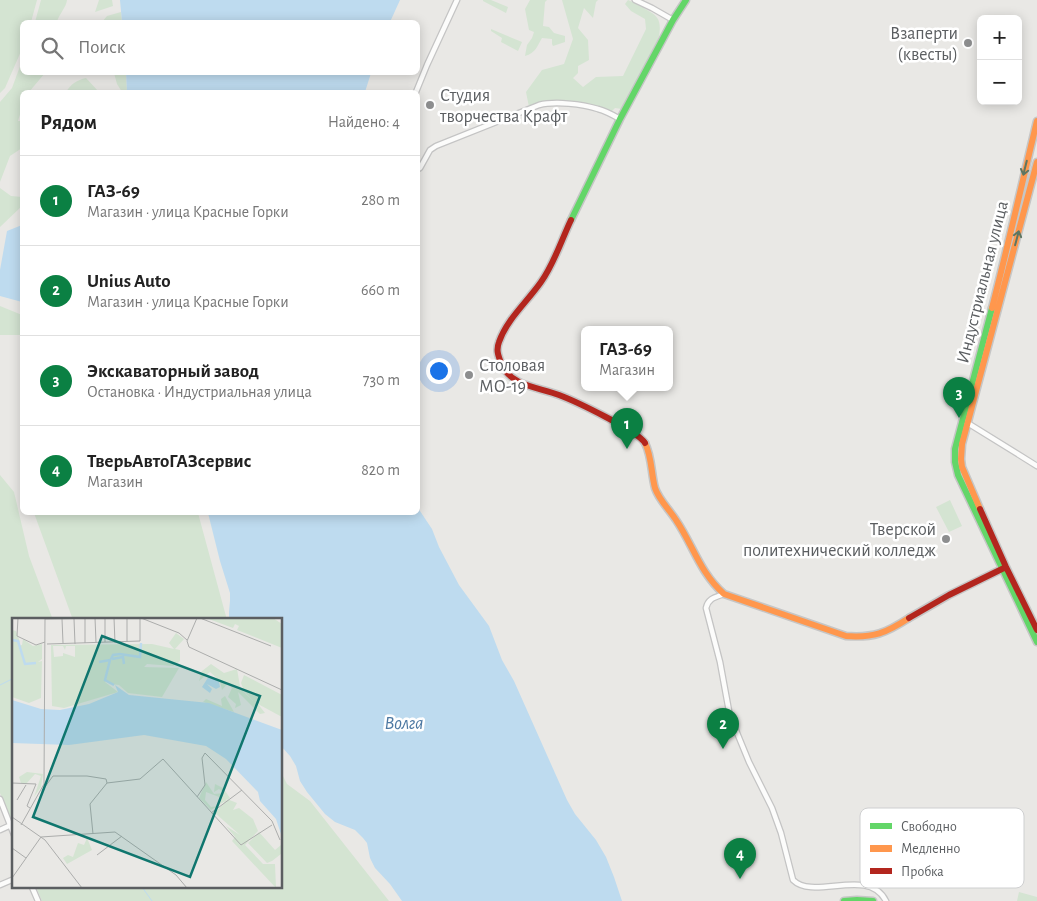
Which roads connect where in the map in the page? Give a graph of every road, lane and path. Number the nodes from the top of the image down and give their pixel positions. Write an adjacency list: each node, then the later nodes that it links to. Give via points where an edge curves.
1 (457, 0): 5 (street)
2 (634, 0): 4 (street)
3 (686, 0): 4 (street)
4 (673, 20): 6 (street)
5 (417, 90)
6 (620, 119): 10 (street, via 598,108 547,103 436,146); 14 (street, via 542,282 508,324 499,342 498,358 502,368 514,380 574,400 644,440 659,497 677,521 707,576)
7 (1037, 121): 8 (street, Индустриальная улица)
8 (1034, 143): 11 (street, Индустриальная улица, one-way to 11)
9 (1037, 162): 11 (street, Индустриальная улица, one-way to 9)
10 (420, 168)
11 (965, 422): 12 (street); 13 (street, Индустриальная улица, via 960,452 962,469)
12 (1037, 466)
13 (1004, 568): 14 (street, via 934,602 889,631 863,637 846,636); 15 (street, Индустриальная улица); 16 (street, Индустриальная улица)
14 (724, 594): 23 (street, via 712,599 706,608 729,710 749,762 775,815 793,880 799,888 811,892)
15 (1037, 630)
16 (1037, 642)
17 (0, 799): 18 (street)
18 (11, 825): 19 (street); 20 (street)
19 (12, 828)
20 (0, 830)
21 (12, 881): 22 (street)
22 (0, 885)
23 (860, 887)
24 (32, 888): 26 (street)
25 (871, 888): 29 (street)
26 (38, 901)
27 (844, 901): 28 (street)
28 (873, 901)
29 (886, 901)

